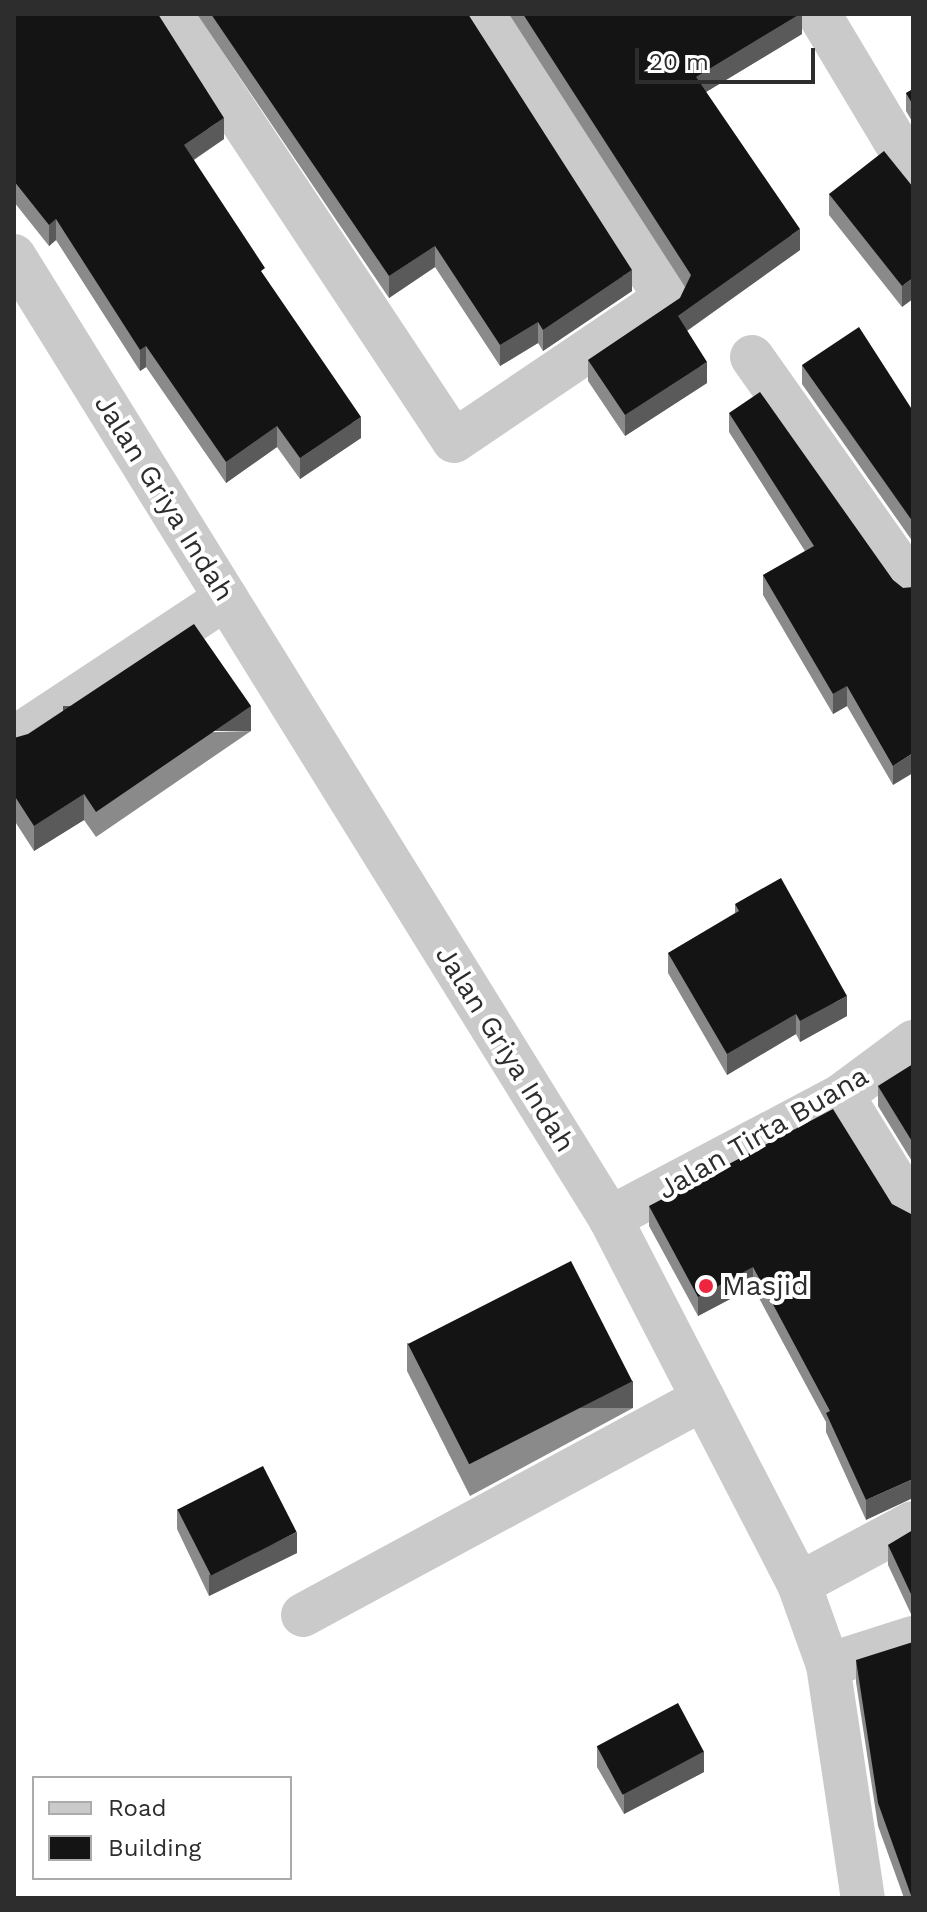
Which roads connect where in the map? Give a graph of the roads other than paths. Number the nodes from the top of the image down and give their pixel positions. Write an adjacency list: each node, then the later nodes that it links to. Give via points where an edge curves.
1 (171, 14): 2 (street, via 454,441 666,298)
2 (484, 14)
3 (819, 14): 4 (street)
4 (913, 171)
5 (14, 256): 8 (street, Jalan Griya Indah)
6 (752, 357): 7 (street)
7 (913, 585)
8 (226, 598): 9 (street); 13 (street, Jalan Griya Indah)
9 (14, 738)
10 (913, 1042): 11 (street, Jalan Tirta Buana)
11 (842, 1095): 12 (street); 13 (street, Jalan Tirta Buana)
12 (913, 1210)
13 (610, 1218): 14 (street, Jalan Griya Indah)
14 (703, 1399): 16 (street, Jalan Griya Indah); 17 (street)
15 (913, 1523): 16 (street)
16 (799, 1584): 19 (street, Jalan Griya Indah)
17 (303, 1615)
18 (913, 1638): 19 (street)
19 (828, 1665): 20 (street, Jalan Griya Indah)
20 (863, 1898)

